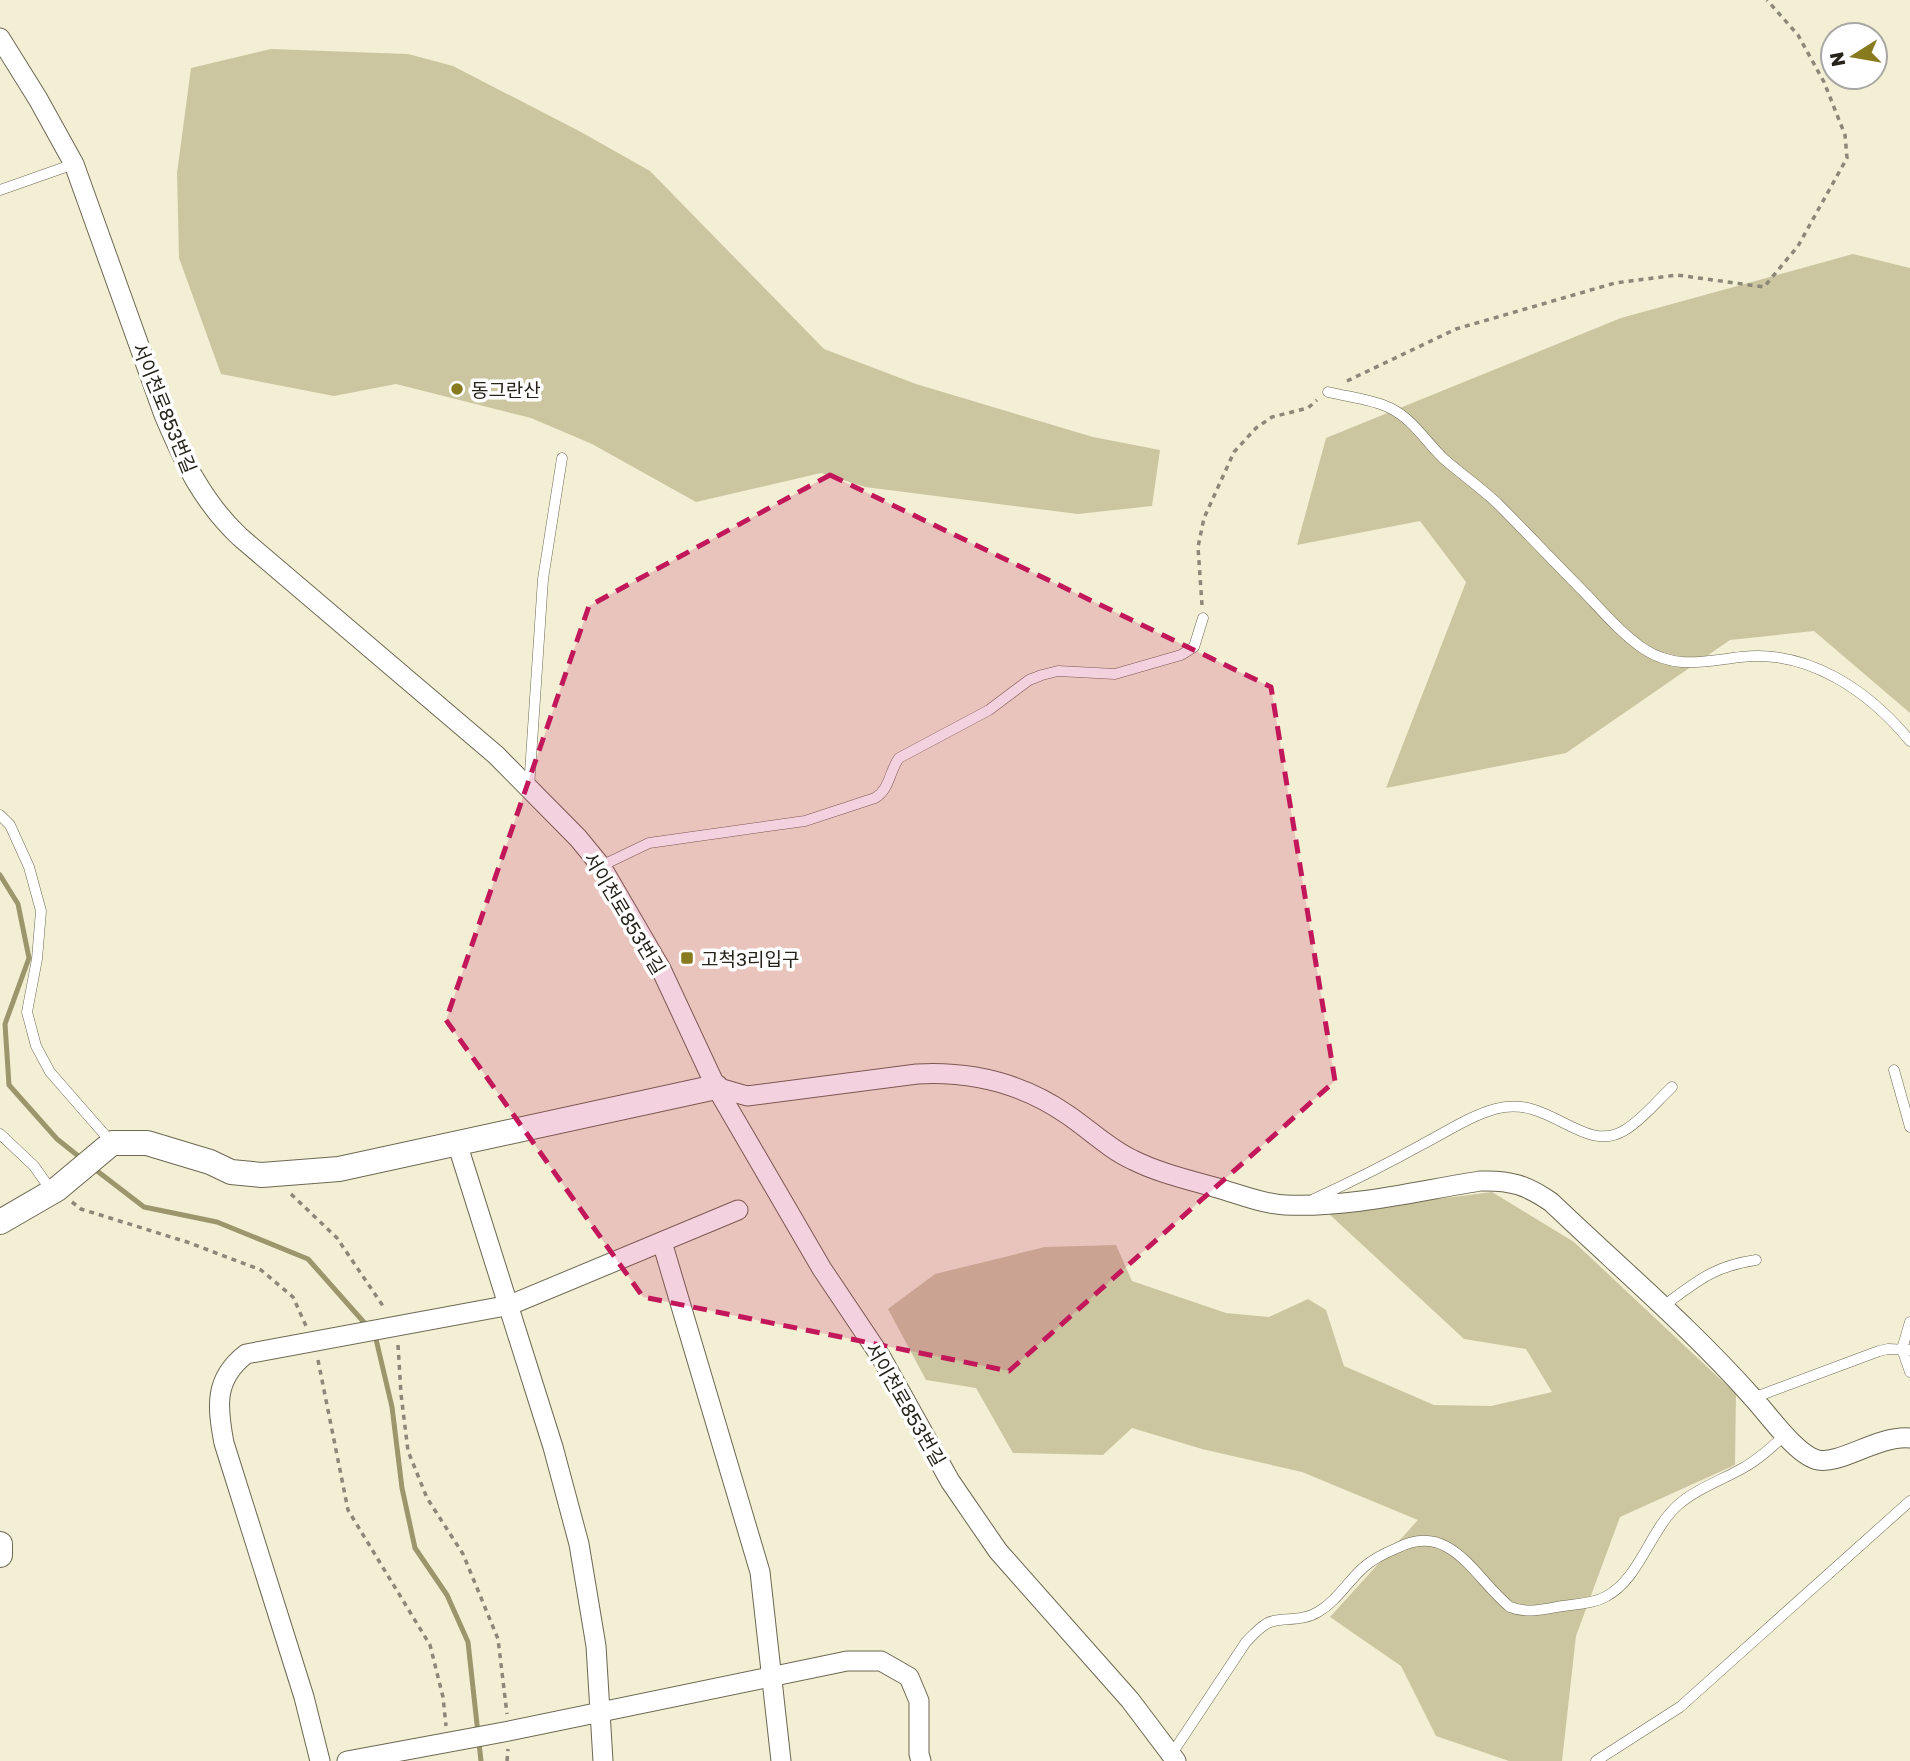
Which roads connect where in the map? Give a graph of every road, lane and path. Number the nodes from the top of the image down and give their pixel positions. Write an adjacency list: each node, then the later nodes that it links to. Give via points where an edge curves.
1 (1767, 0): 5 (path, via 1798,35 1824,82 1846,135 1847,158 1798,246 1764,287 1677,275 1615,283 1456,329)
2 (0, 38): 3 (street, 서이천로853번길)
3 (74, 164): 4 (lane); 9 (street, 서이천로853번길, via 164,415 207,502 248,544)
4 (0, 190)
5 (1328, 392): 7 (path, via 1308,408 1272,418 1256,428 1234,452 1204,518 1198,547); 8 (lane, via 1389,407 1408,419 1619,629 1660,659 1679,663 1744,656 1794,660 1825,671 1860,693)
6 (562, 458): 9 (lane, via 543,579)
7 (1203, 618): 11 (lane, via 1194,647 1181,655 1115,674 1058,671 1029,680 989,710 899,758 884,793 875,798 805,821 649,844)
8 (1910, 741)
9 (529, 788): 11 (street, 서이천로853번길)
10 (0, 815): 18 (lane, via 10,825 29,867 41,911 27,1012 36,1046 50,1072)
11 (601, 866): 13 (street, 서이천로853번길, via 661,969)
12 (1894, 1070): 15 (lane)
13 (716, 1087): 17 (street); 21 (street, via 747,1096 918,1074 998,1081 1045,1100 1136,1162 1262,1202); 43 (street, 서이천로853번길, via 975,1518 1028,1587 1130,1700)
14 (1672, 1087): 21 (lane, via 1626,1130 1606,1137 1585,1134 1524,1105 1497,1108)
15 (1910, 1127)
16 (0, 1134): 20 (lane)
17 (457, 1143): 19 (street, via 339,1169); 26 (street)
18 (109, 1146): 19 (street, via 148,1143 231,1172); 20 (street)
19 (272, 1175): 29 (path, via 337,1238)
20 (57, 1188): 23 (street); 30 (path, via 81,1209 261,1270 293,1297)
21 (1302, 1205): 27 (street, via 1480,1181 1525,1186 1550,1202)
22 (738, 1210): 24 (street)
23 (3, 1215)
24 (662, 1242): 26 (street); 39 (street, via 760,1572)
25 (1756, 1260): 27 (lane, via 1713,1271)
26 (509, 1305): 29 (street); 40 (street, via 579,1544 596,1646)
27 (1662, 1307): 33 (street)
28 (1910, 1322): 31 (lane)
29 (392, 1326): 30 (street); 41 (path, via 408,1451 427,1498 463,1554 498,1639)
30 (313, 1341): 42 (path, via 348,1510 430,1645); 44 (street, via 246,1354 231,1366 220,1388 219,1419)
31 (1906, 1349): 32 (lane); 33 (lane, via 1879,1351)
32 (1910, 1372)
33 (1753, 1398): 34 (street)
34 (1786, 1435): 35 (street, via 1818,1461 1889,1439); 43 (lane, via 1746,1467 1676,1507 1629,1575 1595,1601 1520,1611 1442,1544 1402,1545 1377,1557 1317,1613 1293,1621 1273,1621 1257,1631)
35 (1910, 1438)
36 (1910, 1501): 50 (lane, via 1680,1707)
37 (0, 1544): 38 (street)
38 (0, 1555)
39 (770, 1677): 40 (street); 48 (street); 49 (street, via 847,1661 881,1661 909,1677 919,1701)
40 (600, 1712): 41 (street); 47 (street)
41 (506, 1731): 42 (street); 46 (path)
42 (456, 1741): 45 (street)
43 (1173, 1758)
44 (320, 1761)
45 (347, 1761)
46 (507, 1761)
47 (603, 1761)
48 (781, 1761)
49 (921, 1761)
50 (1596, 1761)

